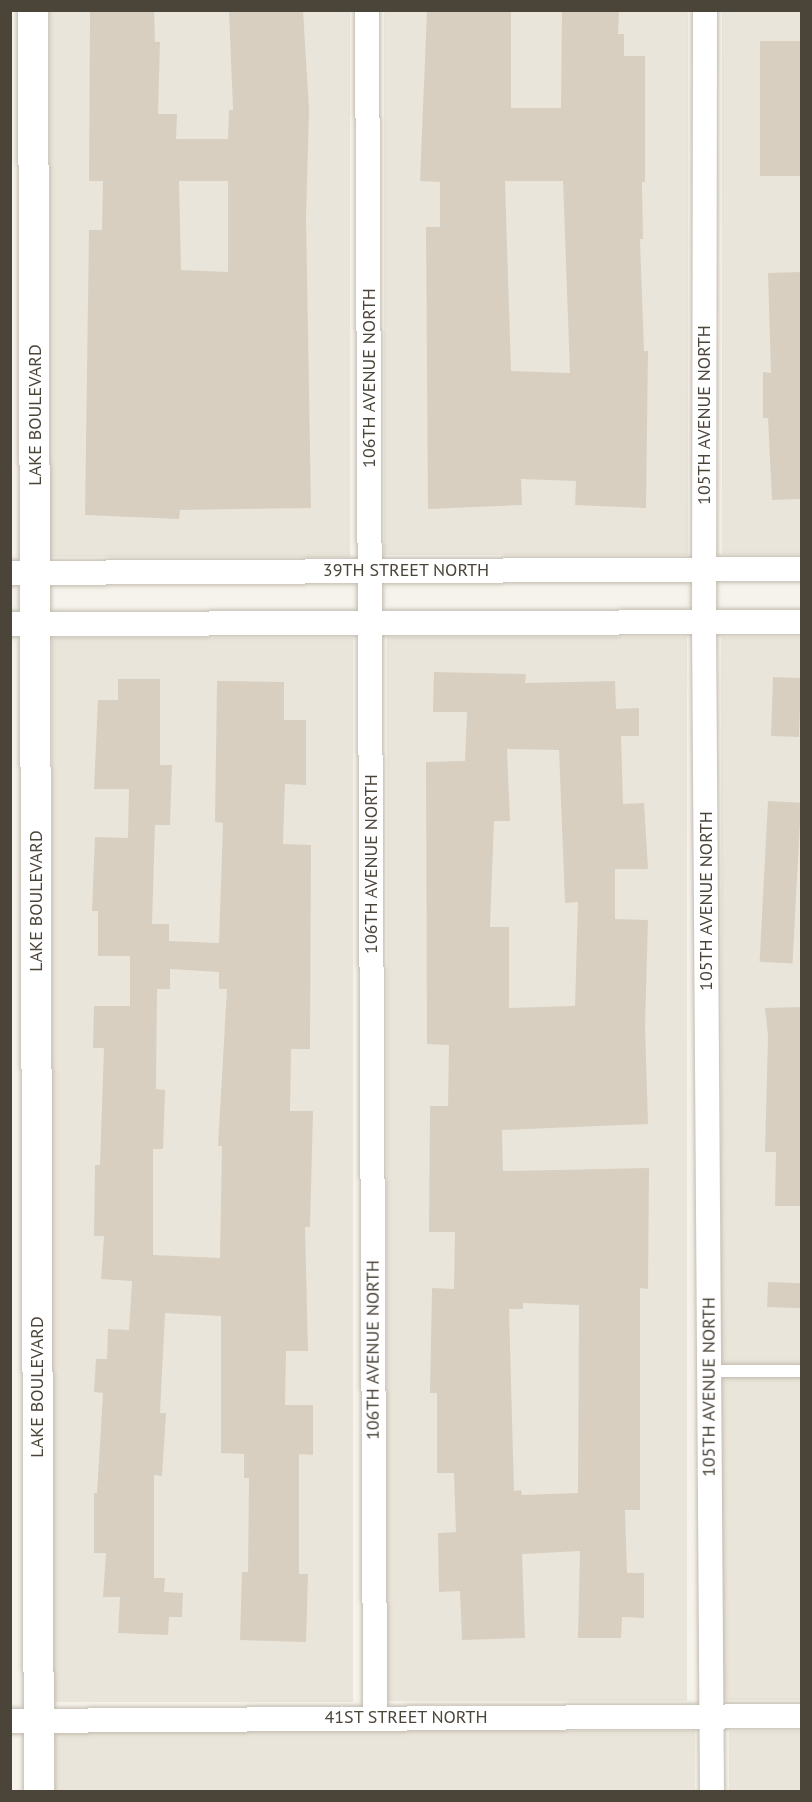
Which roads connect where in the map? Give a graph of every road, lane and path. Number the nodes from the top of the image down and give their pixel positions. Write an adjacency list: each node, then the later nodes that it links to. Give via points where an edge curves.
1 (33, 10): 7 (street, LAKE BOULEVARD)
2 (367, 10): 6 (street, 106TH AVENUE NORTH)
3 (705, 10): 4 (street, 105TH AVENUE NORTH)
4 (704, 569): 5 (street, 39TH STREET NORTH); 6 (street, 39TH STREET NORTH); 8 (street, 105TH AVENUE NORTH)
5 (801, 569)
6 (370, 570): 7 (street, 39TH STREET NORTH); 10 (street, 106TH AVENUE NORTH)
7 (23, 573): 11 (street, LAKE BOULEVARD)
8 (704, 622): 9 (street); 10 (street); 12 (street, 105TH AVENUE NORTH)
9 (801, 622)
10 (369, 623): 11 (street); 16 (street, 106TH AVENUE NORTH)
11 (23, 624): 17 (street, LAKE BOULEVARD)
12 (709, 1371): 13 (lane); 14 (street, 105TH AVENUE NORTH)
13 (801, 1371)
14 (712, 1716): 15 (street, 41ST STREET NORTH); 16 (street, 41ST STREET NORTH); 19 (street, 105TH AVENUE NORTH)
15 (801, 1716)
16 (375, 1717): 17 (street, 41ST STREET NORTH)
17 (24, 1721): 18 (street, LAKE BOULEVARD)
18 (39, 1791)
19 (712, 1791)

